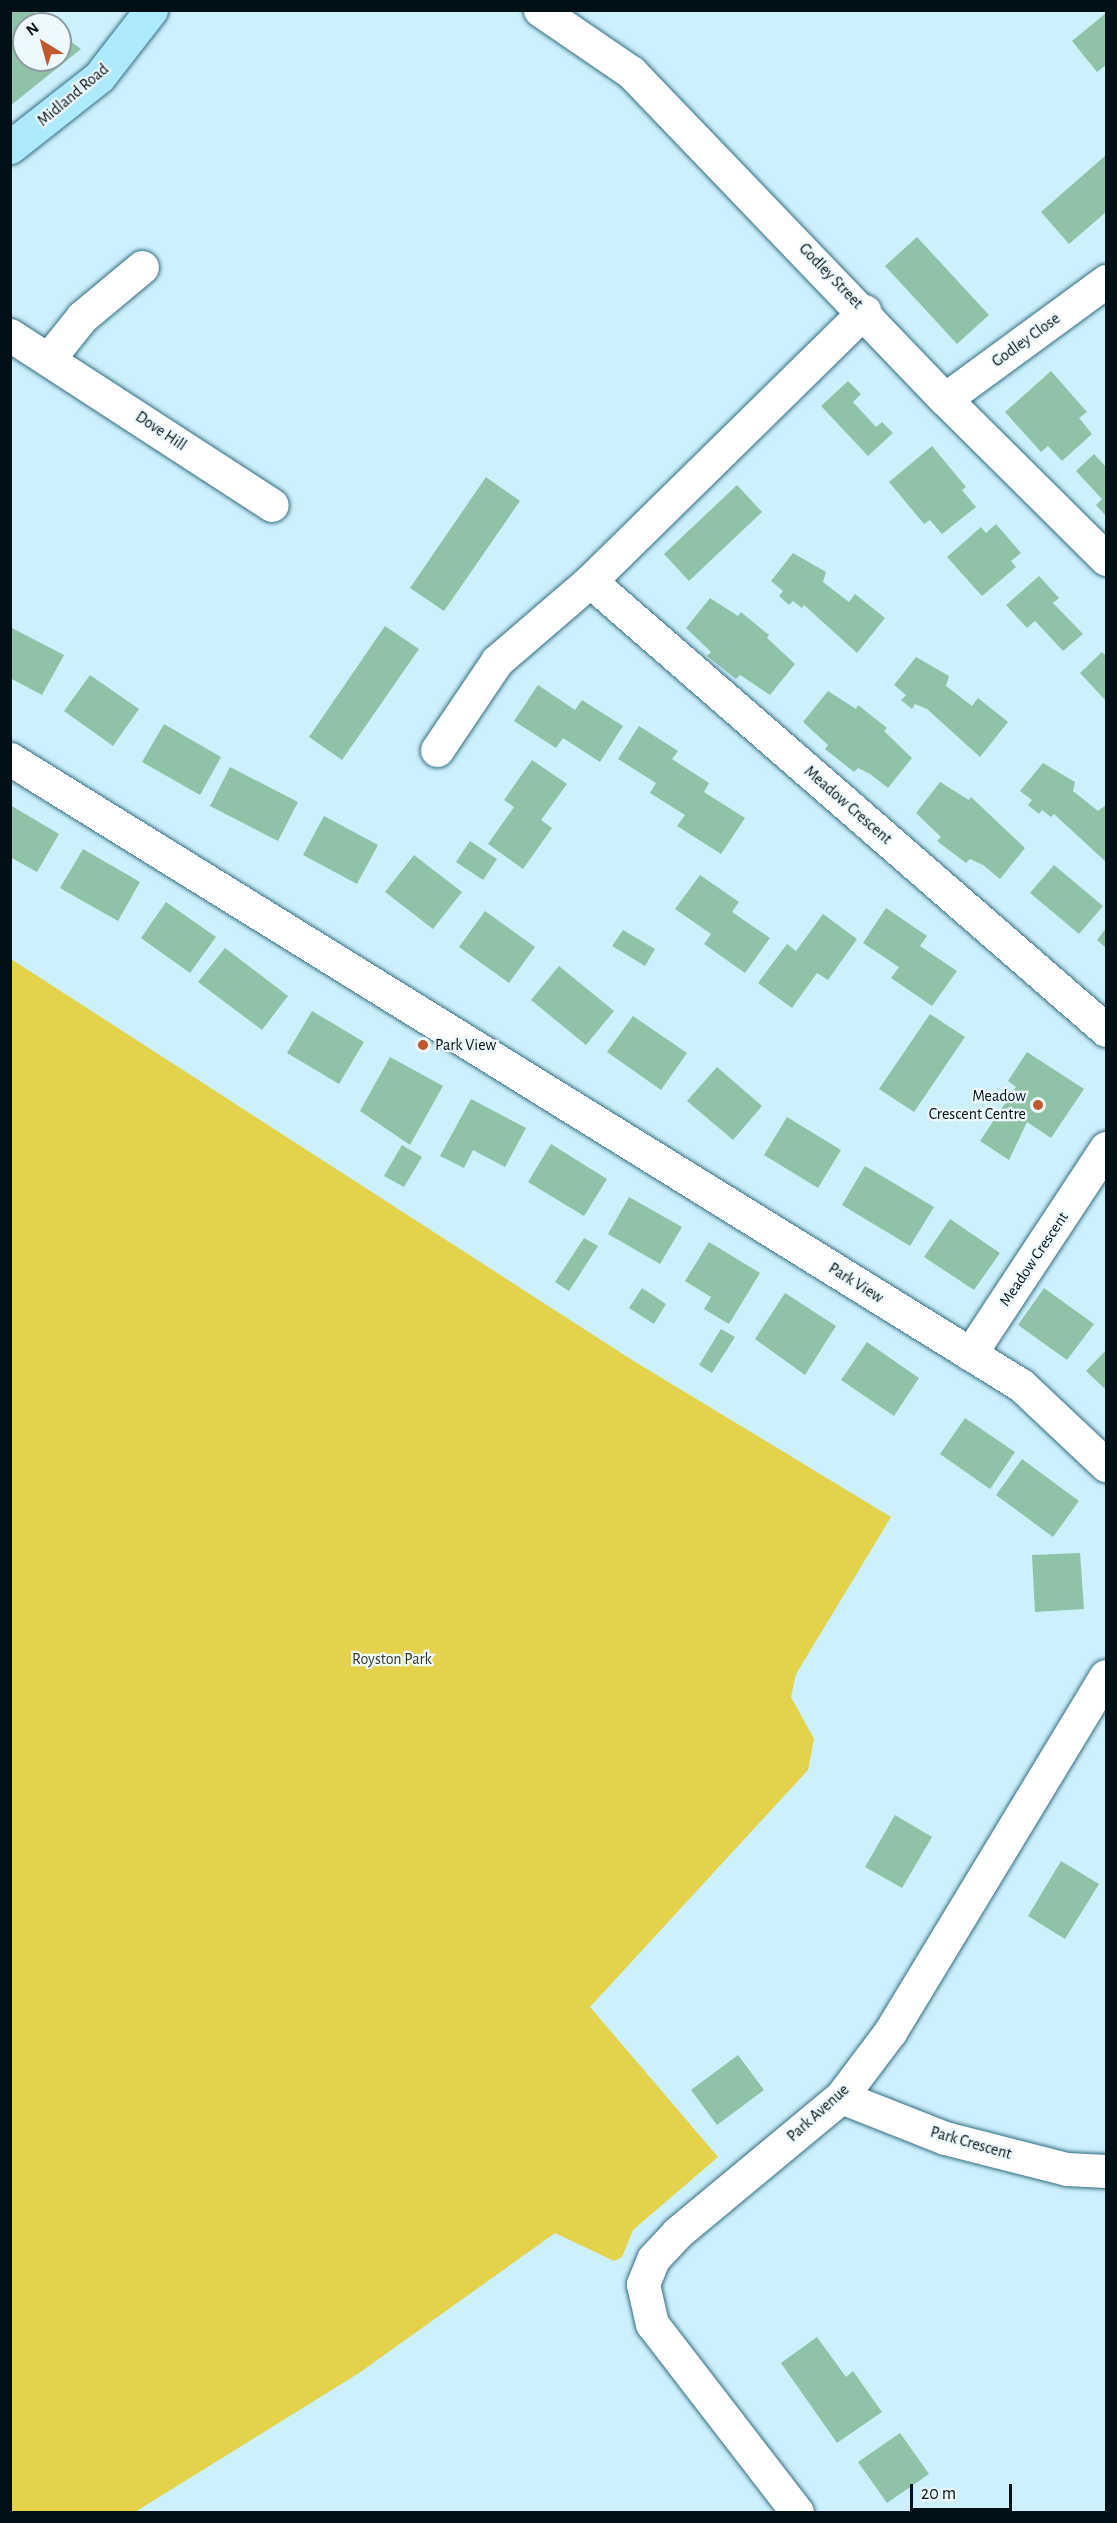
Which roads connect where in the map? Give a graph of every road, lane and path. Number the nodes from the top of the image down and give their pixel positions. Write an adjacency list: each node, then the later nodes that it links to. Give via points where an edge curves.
1 (151, 10): 3 (main road, Midland Road, via 99,77)
2 (540, 10): 6 (street, Godley Street, via 631,72)
3 (10, 147)
4 (142, 267): 8 (street, via 82,317)
5 (1107, 281): 9 (street, Godley Close)
6 (865, 311): 9 (street, Godley Street); 12 (street)
7 (10, 335): 8 (street, Dove Hill)
8 (50, 357): 10 (street, Dove Hill)
9 (945, 399): 11 (street, Godley Street)
10 (272, 506)
11 (1107, 559)
12 (590, 581): 13 (street, via 496,661); 15 (street, Meadow Crescent)
13 (437, 750)
14 (10, 759): 17 (street, Park View)
15 (1107, 1030)
16 (1104, 1161): 17 (street, Meadow Crescent)
17 (970, 1354): 18 (street, Park View, via 1021,1385)
18 (1107, 1465)
19 (1107, 1676): 20 (street, Park Avenue, via 890,2032)
20 (840, 2097): 21 (street, Park Crescent, via 945,2138 1066,2169); 22 (street, Park Avenue, via 677,2233 653,2259 643,2284 652,2324)
21 (1107, 2170)
22 (796, 2512)

